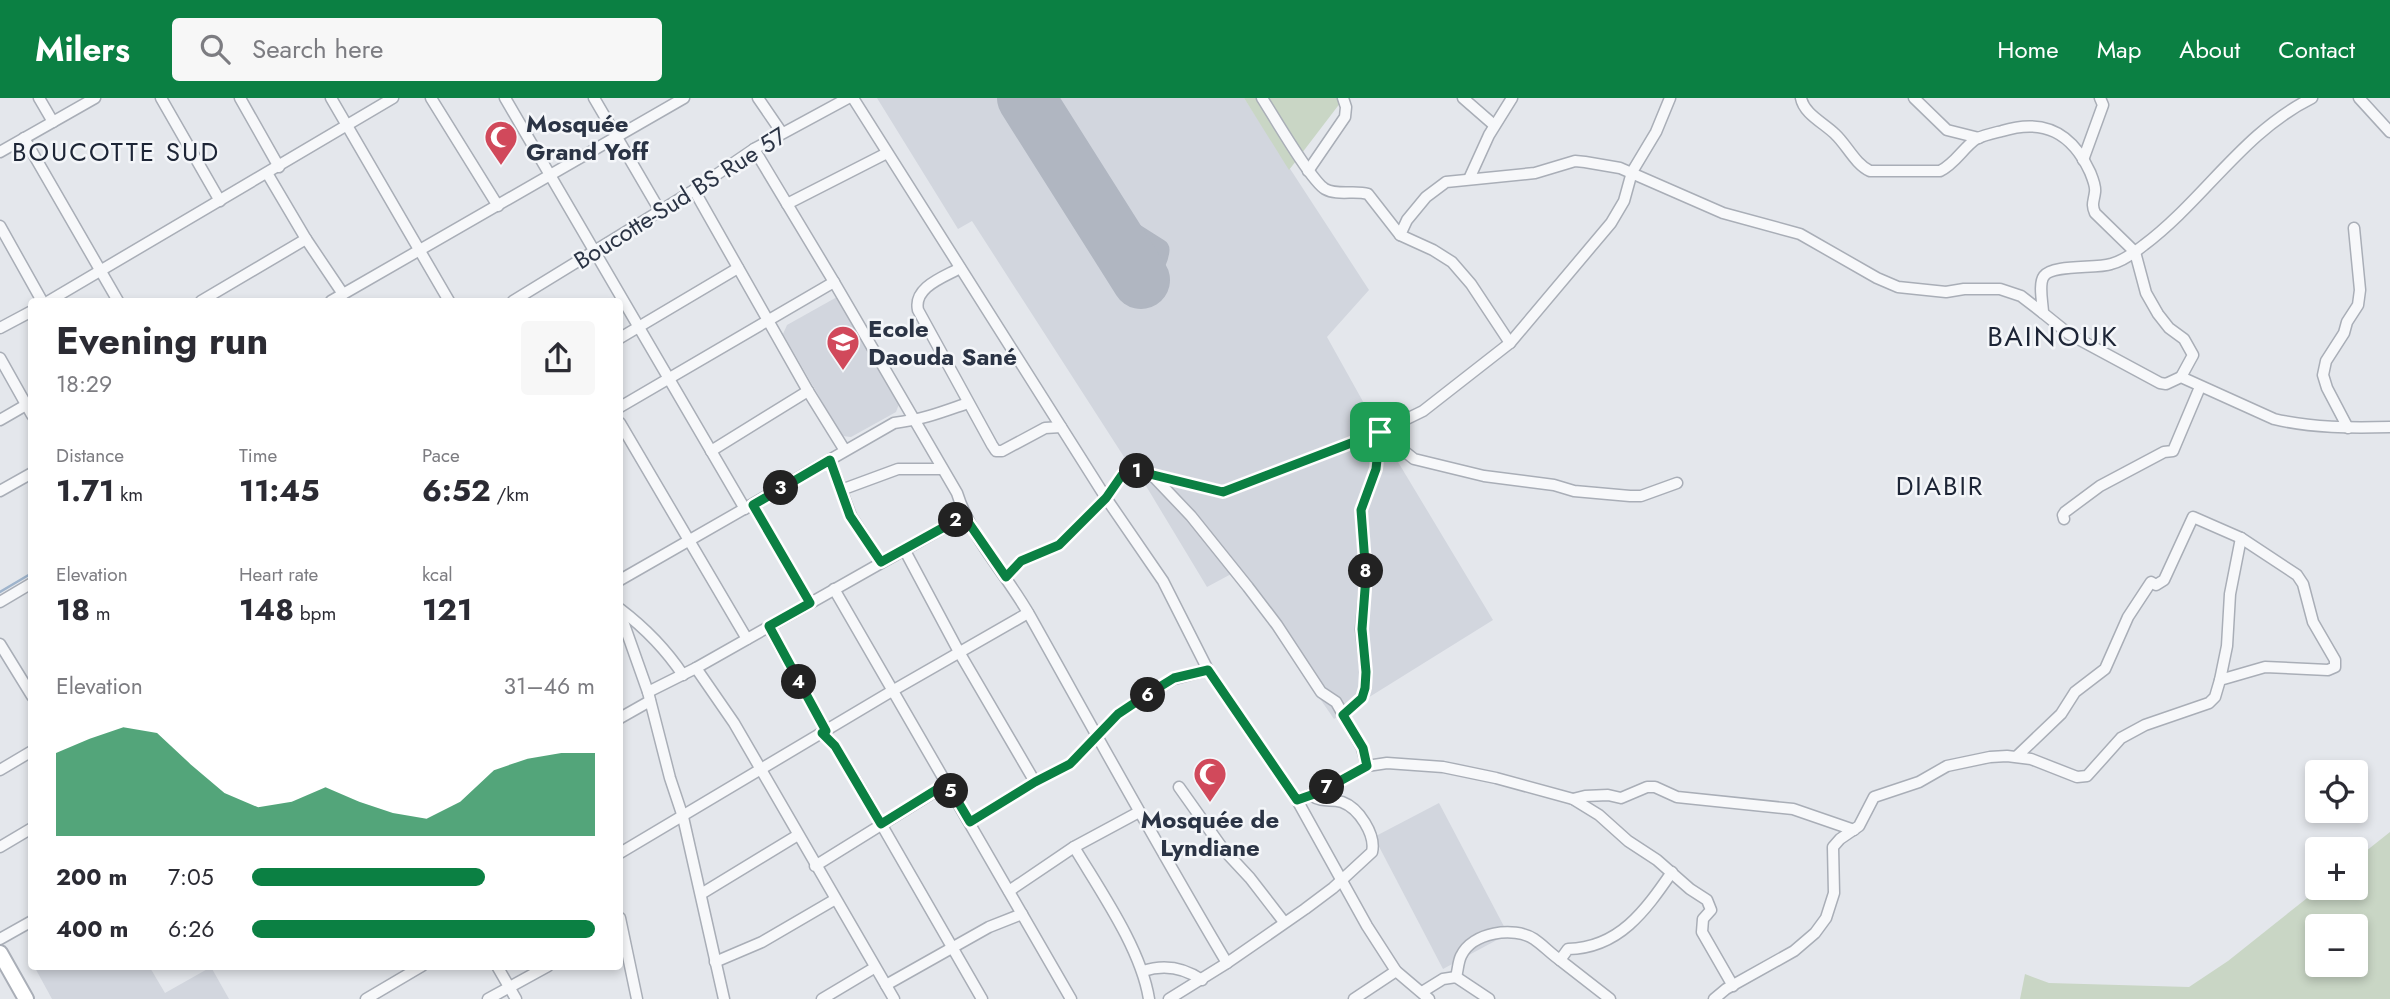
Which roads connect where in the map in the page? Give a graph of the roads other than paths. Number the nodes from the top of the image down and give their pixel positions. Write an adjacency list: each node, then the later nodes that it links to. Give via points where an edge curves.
1 (39, 98): 25 (street)
2 (95, 98): 25 (street)
3 (161, 98): 44 (street)
4 (240, 98): 37 (street)
5 (331, 98): 26 (street)
6 (393, 98): 26 (street)
7 (431, 98): 46 (street)
8 (505, 98): 41 (street)
9 (594, 98): 30 (street)
10 (684, 98): 30 (street)
11 (758, 98): 29 (street)
12 (848, 98): 29 (street, Boucotte-Sud BS Rue 57)
13 (853, 98): 35 (street)
14 (1262, 98): 38 (street)
15 (1355, 98): 24 (street)
16 (1463, 98): 27 (street)
17 (1512, 98): 27 (street)
18 (1670, 98): 39 (street)
19 (1801, 98): 32 (street, via 1804,108 1867,170 1940,172)
20 (1914, 98): 32 (street, via 1947,130)
21 (2101, 98): 36 (street, via 2103,105)
22 (2312, 98): 54 (street, via 2262,130)
23 (2359, 98): 28 (street)
24 (1344, 103): 38 (street, via 1345,117)
25 (52, 122): 31 (street)
26 (346, 124): 37 (street); 52 (street)
27 (1494, 125): 42 (street)
28 (2390, 132)
29 (782, 133): 33 (street, Boucotte-Sud BS Rue 57)
30 (617, 137): 41 (street); 47 (street)
31 (24, 138): 34 (street); 57 (street)
32 (1979, 138): 36 (street, via 2010,128 2043,127 2065,138)
33 (754, 149): 43 (street, Boucotte-Sud BS Rue 57); 45 (street)
34 (0, 152)
35 (887, 153): 45 (street); 56 (street)
36 (2083, 160): 54 (street, via 2096,190 2093,209)
37 (279, 167): 40 (street)
38 (1308, 171): 50 (street, via 1324,188 1368,194)
39 (1632, 172): 42 (street, via 1575,161 1535,173); 70 (street, via 1723,213 1800,234 1898,287 1946,292 2000,289 2021,296); 75 (street, via 1624,201 1611,223)
40 (267, 173): 44 (street); 51 (street)
41 (550, 176): 46 (street); 53 (street)
42 (1469, 179): 50 (street, via 1436,188 1407,220)
43 (694, 190): 47 (street, Boucotte-Sud BS Rue 57); 55 (street)
44 (220, 201): 57 (street)
45 (787, 204): 58 (street)
46 (498, 205): 52 (street)
47 (660, 211): 53 (street, Boucotte-Sud BS Rue 57)
48 (0, 226): 60 (street)
49 (2354, 228): 90 (street, via 2358,305 2326,361 2323,375)
50 (1400, 236): 75 (street, via 1452,262)
51 (306, 239): 59 (street); 63 (street)
52 (420, 251): 59 (street); 65 (street)
53 (595, 252): 66 (street, Boucotte-Sud BS Rue 57); 67 (street)
54 (2135, 252): 70 (street, via 2108,265 2047,273 2042,281); 77 (street, via 2146,293 2193,355)
55 (738, 268): 71 (street); 72 (street)
56 (960, 268): 81 (street, via 930,286 916,303); 87 (street)
57 (101, 272): 61 (street); 62 (street)
58 (834, 282): 71 (street); 86 (street)
59 (343, 294): 64 (street)
60 (41, 298)
61 (54, 298)
62 (116, 298)
63 (206, 298)
64 (336, 298)
65 (447, 298)
66 (518, 298)
67 (622, 298)
68 (623, 300): 72 (street)
69 (28, 313): 73 (street)
70 (2043, 313): 77 (street, via 2069,334 2153,380 2166,384)
71 (768, 321): 78 (street); 80 (street)
72 (639, 327): 74 (street); 78 (street)
73 (0, 328)
74 (623, 336)
75 (1510, 343): 91 (street, via 1423,411)
76 (0, 358): 83 (street)
77 (2181, 377): 79 (street)
78 (669, 379): 82 (street); 93 (street)
79 (2200, 387): 90 (street, via 2274,419); 104 (street, via 2174,452 2164,452 2100,486 2065,512)
80 (808, 391): 92 (street); 93 (street)
81 (968, 403): 86 (street); 87 (street, via 998,452 1045,428)
82 (623, 405)
83 (28, 408)
84 (28, 410): 85 (street)
85 (0, 420)
86 (914, 421): 92 (street, via 894,423); 95 (street)
87 (1061, 427): 101 (street)
88 (2390, 427): 90 (street)
89 (623, 428): 106 (street)
90 (2348, 428)
91 (1380, 432): 96 (street, via 1223,492); 98 (street, via 1414,459 1484,476 1630,496); 129 (street, via 1376,469 1361,510 1366,576 1362,629 1365,688 1362,698)
92 (844, 449): 94 (street)
93 (711, 451): 102 (street)
94 (830, 460): 99 (street); 102 (street)
95 (942, 469): 99 (street, via 898,469); 103 (street)
96 (1152, 474): 101 (street, via 1122,475); 129 (street, via 1248,587 1315,685 1336,702)
97 (28, 475): 100 (street)
98 (1677, 483)
99 (841, 489): 108 (street, via 859,531)
100 (0, 491)
101 (1106, 498): 109 (street, via 1059,545 1021,561); 123 (street, via 1163,581)
102 (749, 507): 106 (street); 114 (street)
103 (964, 516): 107 (street); 109 (street)
104 (2064, 519)
105 (2241, 538): 125 (street); 125 (street, via 2301,579 2313,622 2336,664 2328,670 2264,667); 134 (street, via 2196,516 2191,519 2164,580 2151,582 2128,617 2105,669 2075,692 2061,714)
106 (688, 540): 110 (street); 119 (street)
107 (904, 549): 108 (street); 121 (street)
108 (881, 562): 112 (street)
109 (1006, 577): 116 (street)
110 (623, 578)
111 (28, 585): 113 (street)
112 (834, 589): 114 (street); 127 (street)
113 (0, 602)
114 (810, 603): 118 (street)
115 (623, 613): 124 (street, via 667,651)
116 (1028, 613): 121 (street); 132 (street)
117 (623, 620): 128 (street)
118 (769, 626): 119 (street); 131 (street)
119 (747, 639): 122 (street)
120 (0, 644): 126 (street)
121 (960, 652): 127 (street); 138 (street)
122 (696, 668): 124 (street); 136 (street)
123 (1208, 670): 132 (street, via 1174,678 1118,714); 143 (street)
124 (683, 675): 128 (street)
125 (2220, 680): 134 (street, via 2209,703 2121,738 2087,776 2077,777 2043,762)
126 (28, 690)
127 (892, 691): 131 (street); 139 (street)
128 (649, 697): 130 (street); 145 (street)
129 (1343, 715): 135 (street, via 1363,748)
130 (623, 716)
131 (824, 732): 136 (street); 147 (street)
132 (1096, 736): 138 (street, via 1070,764); 144 (street)
133 (28, 753): 137 (street)
134 (2016, 757): 149 (street, via 1966,760 1877,795)
135 (1367, 766): 141 (street); 142 (street, via 1443,767)
136 (760, 769): 145 (street); 150 (street)
137 (0, 770)
138 (1035, 782): 146 (street)
139 (947, 783): 146 (street); 147 (street)
140 (1179, 788): 161 (street)
141 (1310, 795): 143 (street); 156 (street, via 1342,802 1369,830 1372,852)
142 (1573, 799): 149 (street, via 1621,798 1655,787 1677,797 1793,809); 155 (street)
143 (1297, 800): 156 (street)
144 (1139, 813): 152 (street); 169 (street)
145 (683, 817): 153 (street); 158 (street)
146 (970, 822): 157 (street)
147 (881, 824): 154 (street); 165 (street)
148 (28, 830): 151 (street)
149 (1854, 830): 180 (street, via 1833,847 1834,893 1826,918 1815,933 1794,951)
150 (798, 835): 154 (street); 158 (street)
151 (0, 846)
152 (1074, 847): 157 (street); 174 (street)
153 (623, 851)
154 (815, 866): 159 (street)
155 (1672, 872): 167 (street, via 1618,936 1568,950); 180 (street, via 1707,900 1711,910 1703,919 1702,932)
156 (1339, 879): 161 (street); 175 (street)
157 (1009, 891): 160 (street)
158 (701, 894): 168 (street)
159 (834, 900): 168 (street, via 762,942); 170 (street)
160 (1022, 914): 165 (street); 191 (street)
161 (1284, 922): 169 (street)
162 (28, 923): 163 (street)
163 (0, 939)
164 (623, 939): 183 (street)
165 (952, 948): 178 (street); 190 (street)
166 (0, 953): 184 (main road)
167 (1560, 960): 176 (street, via 1535,940 1500,931 1464,951); 196 (street)
168 (715, 962): 187 (street)
169 (1227, 963): 177 (street)
170 (874, 968): 178 (street); 188 (street)
171 (408, 970): 182 (street)
172 (500, 970): 179 (street)
173 (540, 970): 179 (street)
174 (1143, 971): 177 (street, via 1168,966); 192 (street)
175 (1396, 971): 181 (street); 194 (street)
176 (1455, 977): 181 (street, via 1443,979); 195 (street)
177 (1202, 979): 193 (street)
178 (886, 985): 189 (street)
179 (509, 986): 185 (street); 186 (street)
180 (1732, 986): 197 (street)
181 (1425, 995)
182 (370, 998)
183 (634, 998)
184 (26, 999)
185 (488, 999)
186 (516, 999)
187 (724, 999)
188 (822, 999)
189 (894, 999)
190 (982, 999)
191 (1071, 999)
192 (1149, 999)
193 (1169, 999)
194 (1354, 999)
195 (1489, 999)
196 (1610, 999)
197 (1714, 999)

